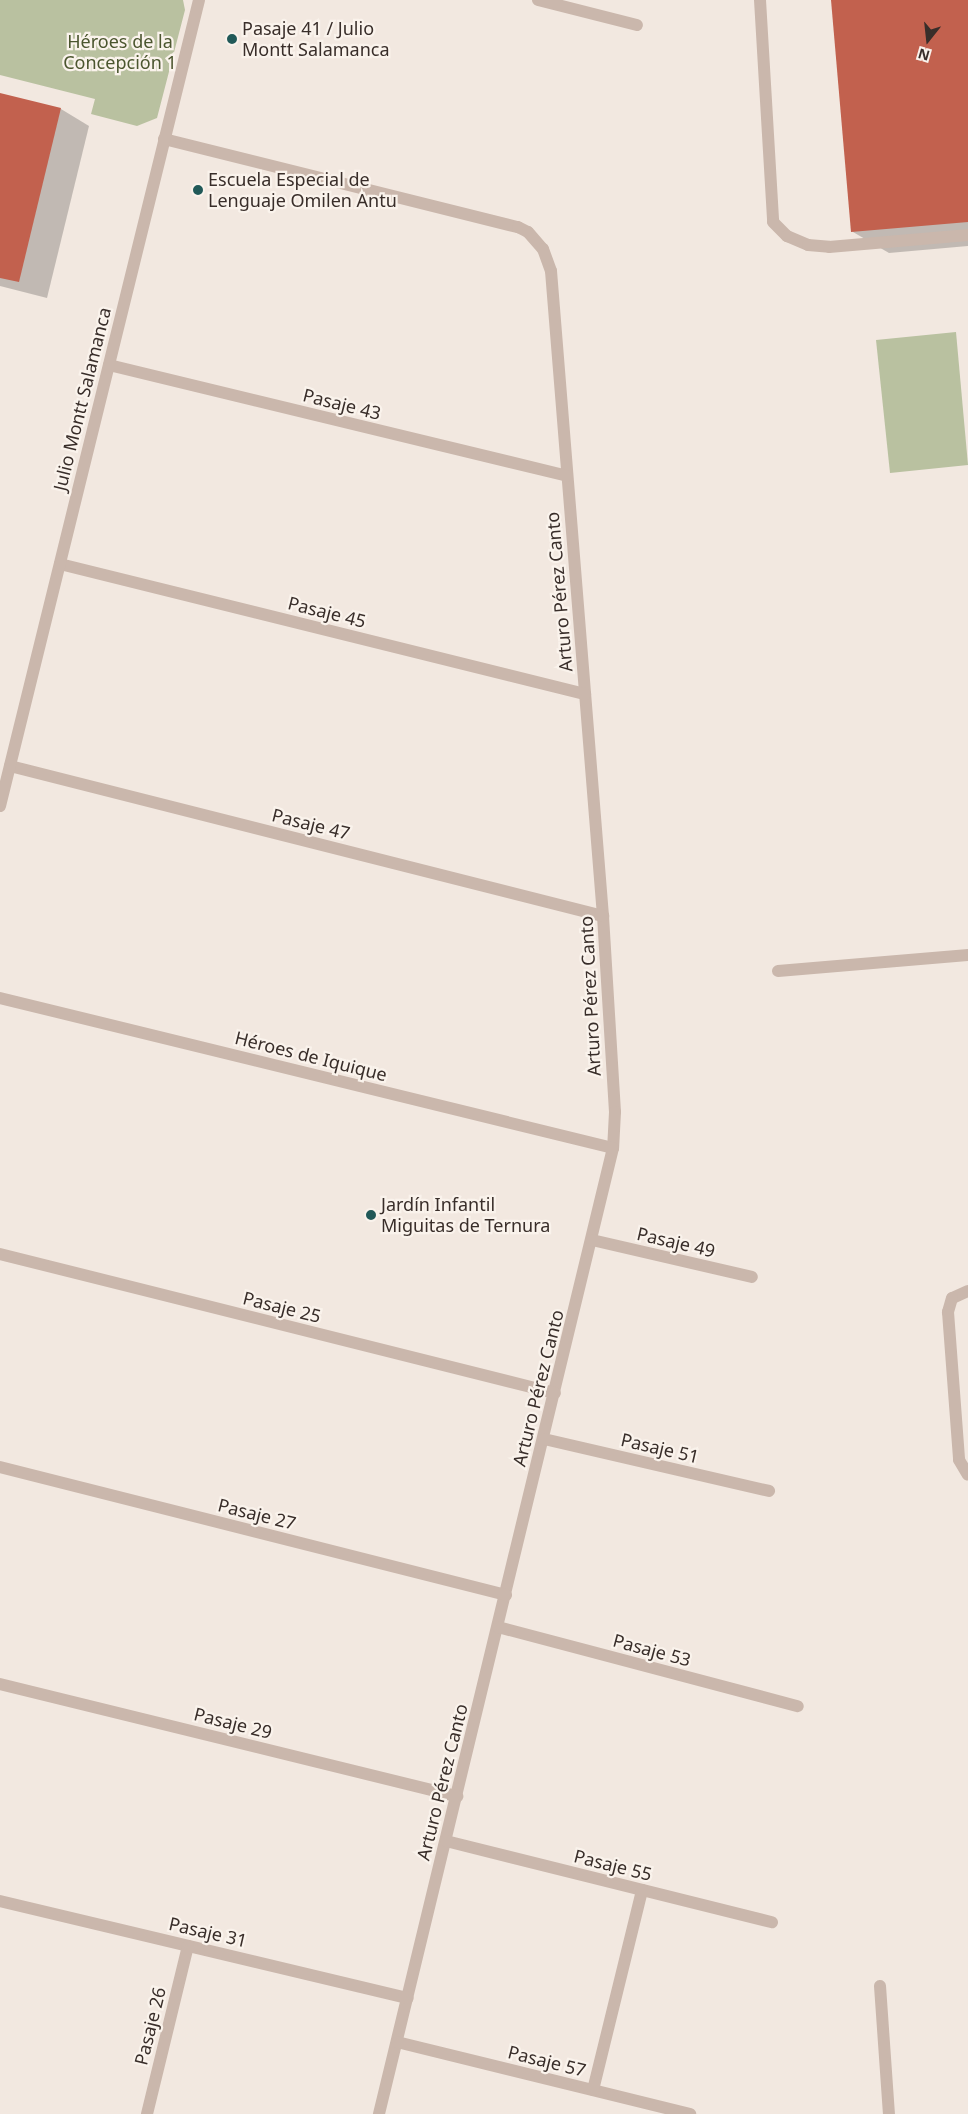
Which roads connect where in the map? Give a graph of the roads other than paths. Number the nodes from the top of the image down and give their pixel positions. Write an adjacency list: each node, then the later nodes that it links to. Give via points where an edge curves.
1 (198, 0): 5 (street, Julio Montt Salamanca)
2 (538, 0): 4 (street)
3 (760, 0): 6 (street, via 772,222 787,236 808,245 829,247)
4 (637, 25)
5 (164, 139): 7 (street, Julio Montt Salamanca); 8 (street, Arturo Pérez Canto, via 507,223 528,232 543,249 551,270)
6 (968, 235)
7 (109, 365): 8 (street, Pasaje 43); 9 (street, Julio Montt Salamanca)
8 (567, 476): 10 (street, Arturo Pérez Canto)
9 (60, 564): 10 (street, Pasaje 45); 11 (street, Julio Montt Salamanca)
10 (585, 694): 13 (street, Arturo Pérez Canto)
11 (10, 766): 12 (street, Julio Montt Salamanca); 13 (street, Pasaje 47)
12 (0, 806)
13 (603, 916): 17 (street, Arturo Pérez Canto, via 615,1112)
14 (968, 955): 15 (street)
15 (778, 971)
16 (0, 998): 17 (street, Héroes de Iquique)
17 (613, 1148): 18 (street, Arturo Pérez Canto)
18 (592, 1240): 20 (street, Pasaje 49); 22 (street, Arturo Pérez Canto)
19 (0, 1254): 22 (street, Pasaje 25)
20 (752, 1278)
21 (968, 1291): 25 (street, via 952,1298 948,1312 959,1460)
22 (555, 1393): 23 (street, Arturo Pérez Canto)
23 (544, 1438): 26 (street, Pasaje 51); 27 (street, Arturo Pérez Canto)
24 (0, 1467): 27 (street, Pasaje 27)
25 (968, 1475)
26 (769, 1492)
27 (506, 1594): 28 (street, Arturo Pérez Canto)
28 (498, 1627): 30 (street, Pasaje 53); 31 (street, Arturo Pérez Canto)
29 (0, 1684): 31 (street, Pasaje 29)
30 (798, 1706)
31 (457, 1796): 32 (street, Arturo Pérez Canto)
32 (446, 1841): 33 (street, Pasaje 55); 38 (street, Arturo Pérez Canto)
33 (642, 1890): 35 (street, Pasaje 55); 40 (street)
34 (0, 1901): 36 (street, Pasaje 31)
35 (772, 1922)
36 (188, 1946): 38 (street, Pasaje 31); 41 (street, Pasaje 26)
37 (880, 1986): 44 (street)
38 (408, 1998): 39 (street, Arturo Pérez Canto)
39 (397, 2042): 40 (street, Pasaje 57); 42 (street, Arturo Pérez Canto)
40 (593, 2090): 43 (street, Pasaje 57)
41 (147, 2114)
42 (379, 2114)
43 (690, 2114)
44 (889, 2114)

